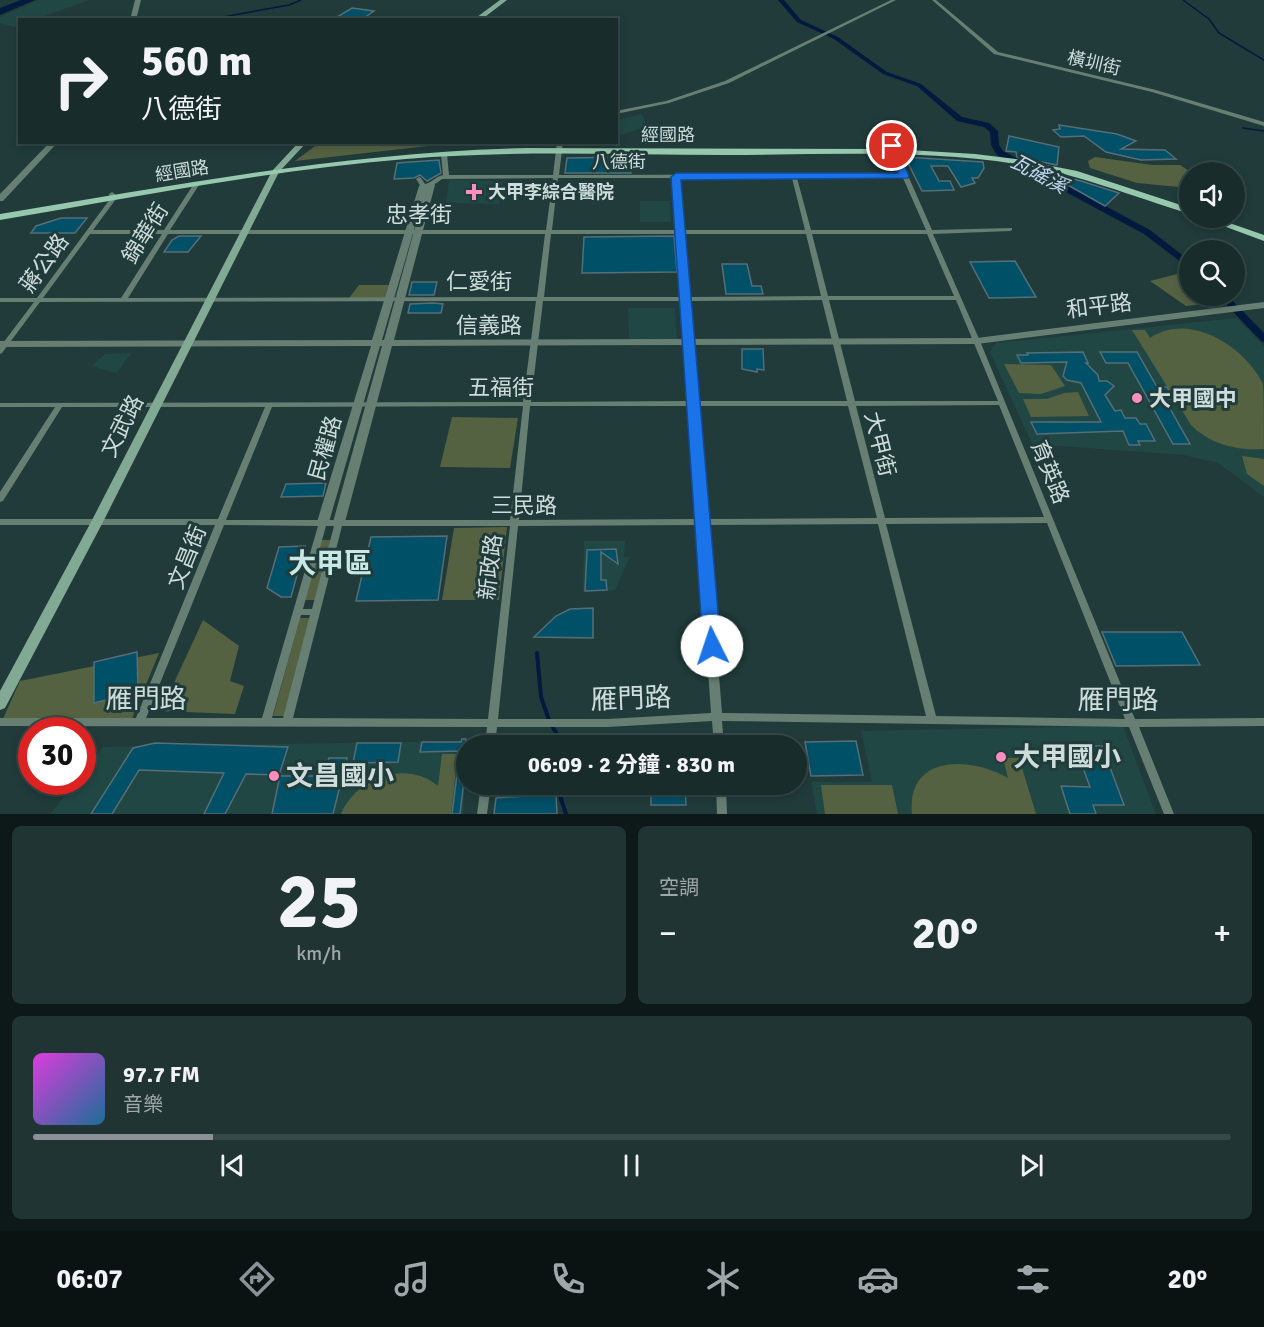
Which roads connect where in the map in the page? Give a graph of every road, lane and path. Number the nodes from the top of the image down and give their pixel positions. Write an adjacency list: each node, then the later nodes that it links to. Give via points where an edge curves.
1 (138, 0): 5 (street)
2 (504, 0): 6 (main road)
3 (894, 0): 7 (street, via 724,83)
4 (934, 0): 8 (street, 橫圳街, via 996,53)
5 (134, 18)
6 (479, 18)
7 (618, 113)
8 (1264, 124)
9 (53, 144): 24 (street)
10 (302, 144): 15 (main road, 文武路)
11 (560, 147): 12 (main road, 經國路); 13 (main road, 經國路); 15 (main road, 經國路, via 406,151); 19 (street, 新政路)
12 (892, 149): 14 (main road, 經國路); 14 (main road, 經國路, via 995,152); 17 (street, 育英路)
13 (444, 154): 15 (main road, 經國路); 18 (street)
14 (1012, 158): 25 (main road, 經國路, via 1090,169); 26 (main road, 經國路, via 1111,184)
15 (278, 169): 22 (main road, 經國路); 23 (main road, 經國路); 35 (main road, 文武路)
16 (794, 176): 17 (street, 八德街); 20 (street, 八德街); 39 (street, 大甲街)
17 (904, 176): 40 (street, 育英路)
18 (444, 177): 19 (street, 八德街); 21 (street)
19 (554, 177): 20 (street, 八德街); 37 (street, 新政路)
20 (676, 177): 38 (street)
21 (424, 184): 36 (street, 民權路)
22 (195, 185): 23 (main road, 經國路); 34 (street, 錦華街)
23 (113, 196): 27 (main road, 經國路); 28 (main road, 經國路); 33 (street, 蔣公路)
24 (0, 200)
25 (1179, 200)
26 (1179, 207)
27 (0, 212)
28 (0, 217)
29 (1245, 224): 32 (main road)
30 (1236, 228): 41 (main road)
31 (1010, 230): 40 (street, 忠孝街)
32 (1264, 231)
33 (89, 232): 34 (street, 忠孝街); 48 (street, 蔣公路)
34 (168, 232): 35 (street, 忠孝街); 49 (street, 錦華街)
35 (245, 232): 36 (street, 忠孝街); 50 (main road, 文武路)
36 (414, 232): 37 (street, 忠孝街); 45 (street, 民權路)
37 (550, 232): 38 (street, 忠孝街); 46 (street, 新政路)
38 (680, 232): 39 (street, 忠孝街); 42 (street)
39 (808, 232): 40 (street, 忠孝街); 43 (street, 大甲街)
40 (929, 232): 44 (street, 育英路)
41 (1264, 238)
42 (686, 298): 43 (street, 仁愛街); 46 (street, 仁愛街); 54 (street)
43 (825, 298): 44 (street, 仁愛街); 53 (street, 大甲街)
44 (958, 298): 52 (street, 育英路)
45 (395, 299): 46 (street, 仁愛街); 50 (street, 仁愛街); 55 (street, 民權路); 56 (street, 民權路)
46 (541, 299): 57 (street, 新政路)
47 (0, 300): 48 (street, 仁愛街)
48 (38, 300): 49 (street, 仁愛街); 59 (street, 蔣公路)
49 (123, 300): 50 (street, 仁愛街)
50 (211, 300): 58 (main road, 文武路)
51 (1264, 304): 52 (street, 和平路)
52 (977, 341): 53 (street, 信義路); 62 (street, 育英路)
53 (836, 342): 54 (street, 信義路); 61 (street, 大甲街)
54 (689, 343): 57 (street, 信義路); 60 (street)
55 (376, 344): 56 (street, 信義路); 58 (street, 信義路); 67 (street, 民權路)
56 (388, 344): 57 (street, 信義路); 68 (street, 民權路)
57 (535, 344): 69 (street, 新政路)
58 (188, 345): 59 (street, 信義路); 65 (main road, 文武路)
59 (2, 347)
60 (693, 404): 61 (street, 五福街); 69 (street, 五福街); 78 (street)
61 (852, 404): 62 (street, 五福街); 72 (street, 大甲街)
62 (1002, 404): 71 (street, 育英路)
63 (0, 405): 64 (street, 五福街)
64 (60, 405): 65 (street, 五福街); 70 (street)
65 (155, 405): 66 (street, 五福街); 74 (main road, 文武路)
66 (269, 405): 67 (street, 五福街); 75 (street, 文昌街)
67 (358, 405): 68 (street, 五福街); 76 (street, 民權路)
68 (371, 405): 69 (street, 五福街); 77 (street, 民權路)
69 (528, 405): 79 (street, 新政路)
70 (0, 499)
71 (1048, 520): 72 (street, 三民路); 90 (street, 育英路)
72 (881, 521): 78 (street, 三民路); 84 (street, 大甲街)
73 (0, 522): 74 (street, 三民路)
74 (97, 522): 75 (street, 三民路); 82 (main road, 文武路)
75 (221, 522): 76 (street, 三民路); 88 (street, 文昌街)
76 (323, 522): 77 (street, 三民路); 81 (street, 民權路)
77 (339, 522): 79 (street, 三民路); 80 (street, 民權路)
78 (702, 522): 79 (street, 三民路); 83 (street)
79 (515, 523): 91 (street, 新政路)
80 (316, 609): 81 (street); 86 (street, 民權路)
81 (298, 610): 85 (street, 民權路)
82 (0, 704)
83 (717, 717): 84 (street, 雁門路); 91 (street, 雁門路); 93 (street)
84 (932, 720): 90 (street, 雁門路)
85 (266, 721): 86 (street, 雁門路); 88 (street, 雁門路)
86 (287, 721): 91 (street, 雁門路)
87 (0, 722): 88 (street, 雁門路)
88 (139, 722)
89 (1264, 722): 90 (street, 雁門路)
90 (1130, 723): 98 (street, 育英路)
91 (493, 724): 92 (street, 新政路)
92 (492, 735)
93 (718, 735)
94 (485, 795): 96 (street)
95 (721, 795): 97 (street)
96 (482, 814)
97 (722, 814)
98 (1168, 814)

